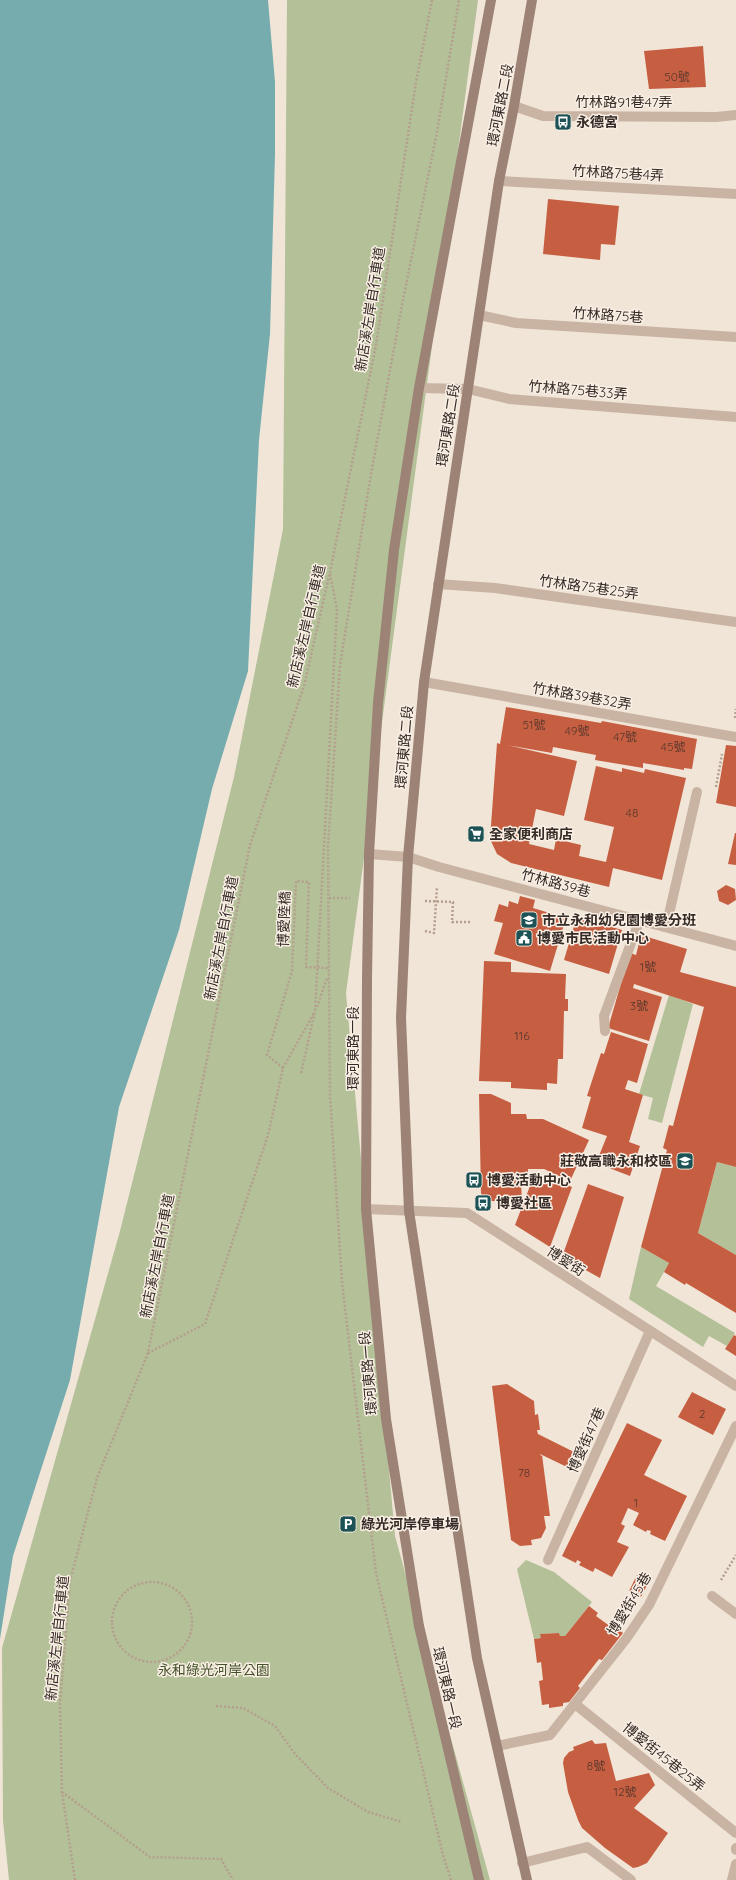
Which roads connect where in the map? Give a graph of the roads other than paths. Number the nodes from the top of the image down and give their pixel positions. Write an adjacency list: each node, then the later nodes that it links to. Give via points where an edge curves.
1 (491, 0): 9 (street, 環河東路二段)
2 (532, 0): 3 (street, 環河東路二段)
3 (514, 106): 4 (street, 竹林路91巷47弄, via 543,116); 5 (street, 環河東路二段)
4 (736, 115)
5 (499, 181): 6 (street, 竹林路75巷4弄); 7 (street, 環河東路二段)
6 (736, 194)
7 (479, 315): 8 (street, 竹林路75巷, via 516,323); 10 (street, 環河東路二段)
8 (736, 337)
9 (419, 388): 10 (street, 竹林路75巷33弄); 17 (street, 環河東路二段, via 394,550 378,703)
10 (468, 390): 11 (street, 竹林路75巷33弄, via 509,399); 12 (street, 環河東路二段)
11 (736, 417)
12 (438, 584): 13 (street, 竹林路75巷25弄, via 495,588); 14 (street, 環河東路二段)
13 (736, 622)
14 (424, 682): 15 (street, 竹林路39巷32弄); 18 (street, 環河東路二段)
15 (733, 736)
16 (697, 792): 20 (street)
17 (369, 854): 18 (street, 竹林路39巷); 23 (street, 環河東路一段)
18 (408, 857): 19 (street, 竹林路39巷); 24 (street, via 401,1018)
19 (640, 919): 20 (street, 竹林路39巷); 22 (street, via 604,1016)
20 (666, 927): 21 (street, 竹林路39巷)
21 (736, 946)
22 (605, 1031)
23 (366, 1208): 24 (street, 博愛街); 36 (street, 環河東路一段, via 386,1419 418,1618)
24 (409, 1211): 25 (street, 博愛街, via 467,1214); 32 (street, via 477,1658)
25 (650, 1331): 26 (street, 博愛街); 28 (street, 博愛街47巷)
26 (736, 1386)
27 (736, 1426): 31 (street, 博愛街45巷, via 649,1604 626,1639)
28 (548, 1560)
29 (712, 1596): 30 (street)
30 (736, 1614)
31 (575, 1704): 32 (street, 博愛街45巷, via 550,1735); 33 (street, 博愛街45巷25弄)
32 (497, 1746): 34 (street)
33 (736, 1832)
34 (522, 1862): 37 (street); 38 (street, via 587,1847)
35 (736, 1864): 39 (street)
36 (479, 1880)
37 (527, 1880)
38 (632, 1880)
39 (732, 1880)

